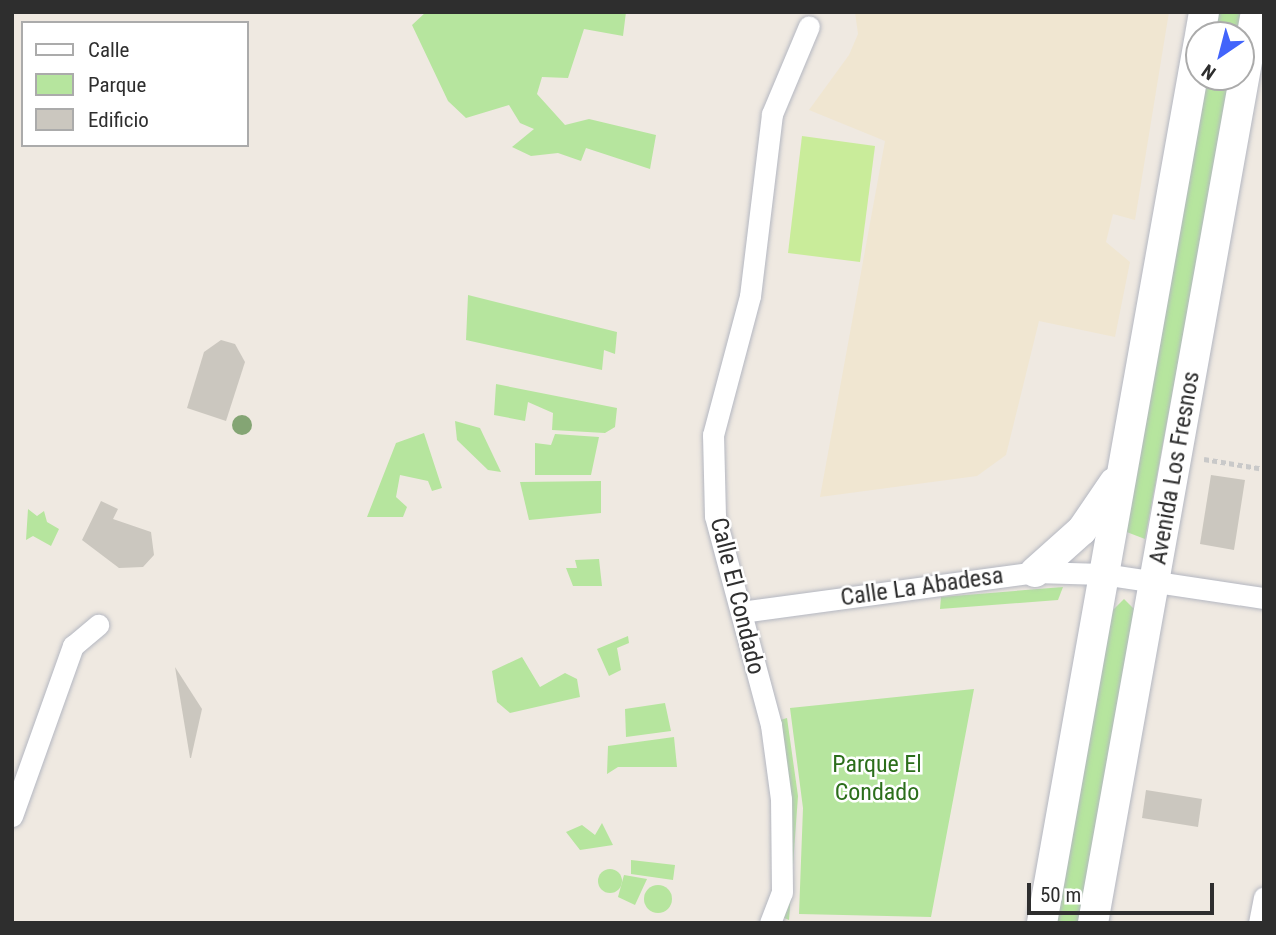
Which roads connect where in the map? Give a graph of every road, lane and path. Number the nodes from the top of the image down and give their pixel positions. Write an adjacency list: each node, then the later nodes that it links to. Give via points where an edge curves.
1 (1256, 12): 9 (main road, Avenida Los Fresnos)
2 (809, 26): 11 (street, Calle El Condado, via 772,114 750,296 713,435 715,516)
3 (1190, 91): 5 (main road, Avenida Los Fresnos)
4 (1204, 459): 6 (path)
5 (1124, 465): 7 (main road, via 1093,518); 8 (main road, Avenida Los Fresnos)
6 (1264, 469)
7 (1035, 572): 8 (street, Calle La Abadesa); 11 (street, Calle La Abadesa)
8 (1103, 574): 9 (street, Calle La Abadesa); 16 (main road, Avenida Los Fresnos)
9 (1155, 580): 10 (street, Calle La Abadesa); 17 (main road, Avenida Los Fresnos)
10 (1264, 598)
11 (741, 612): 15 (street, Calle El Condado, via 771,725 781,799 782,891)
12 (98, 625): 13 (street, via 73,646)
13 (12, 816)
14 (1264, 897): 18 (street)
15 (770, 923)
16 (1042, 923)
17 (1093, 923)
18 (1259, 923)

